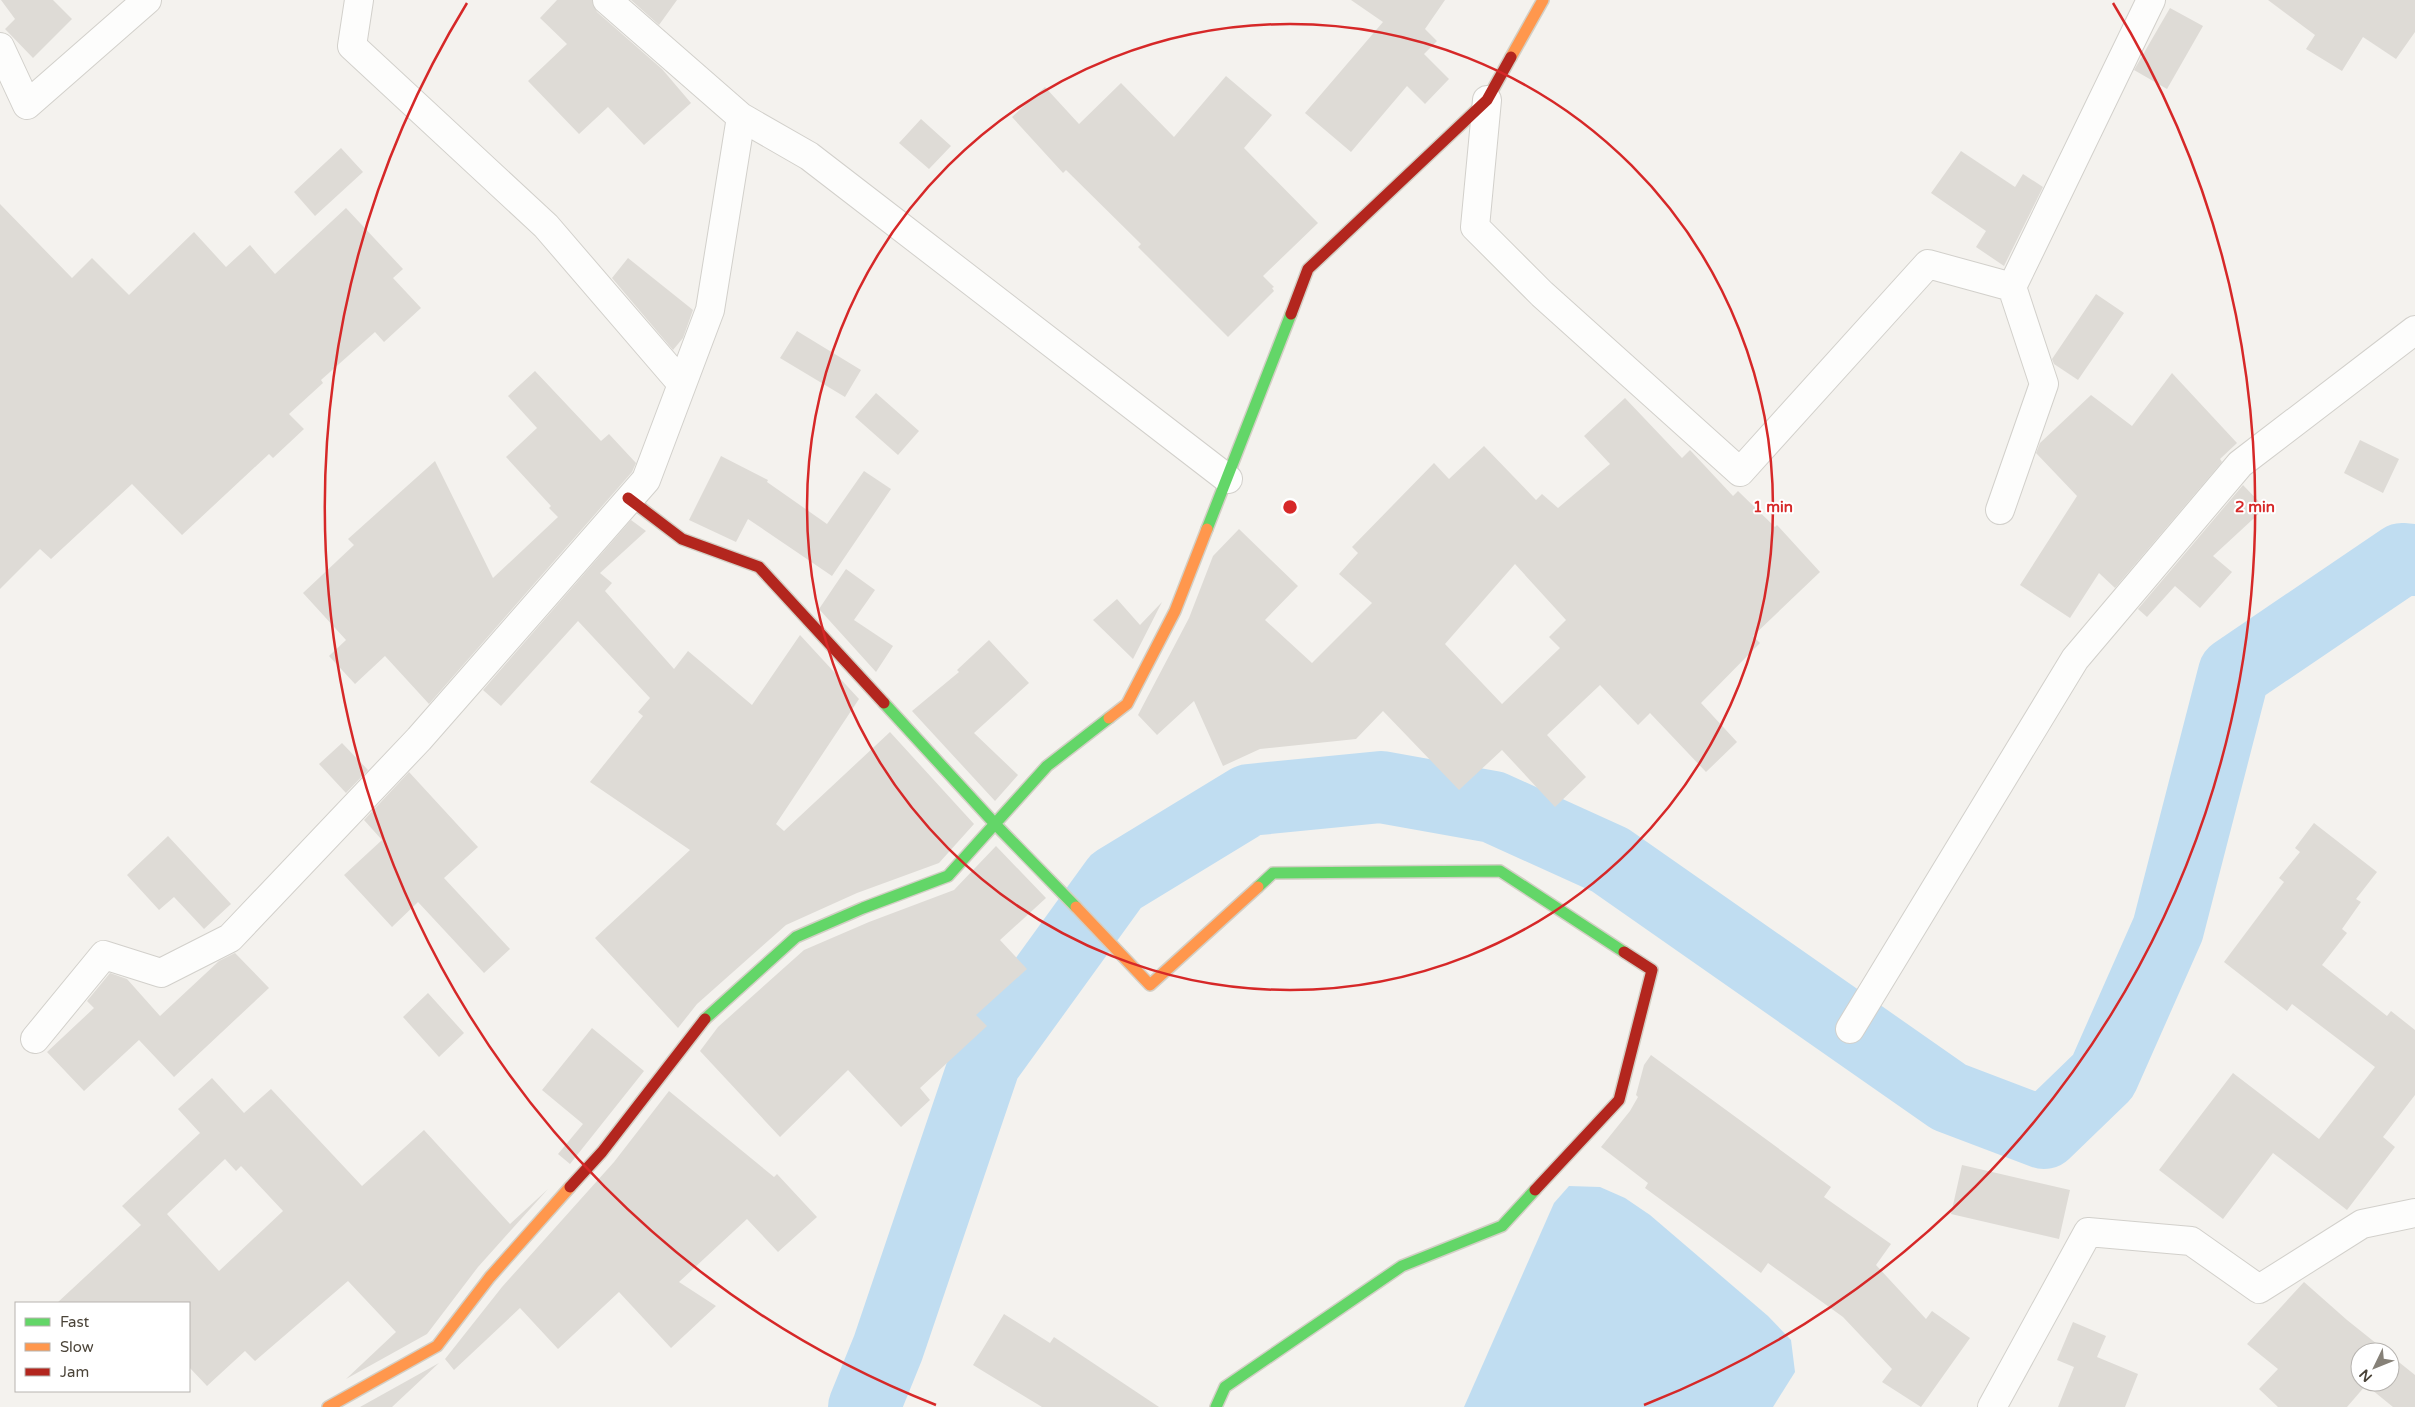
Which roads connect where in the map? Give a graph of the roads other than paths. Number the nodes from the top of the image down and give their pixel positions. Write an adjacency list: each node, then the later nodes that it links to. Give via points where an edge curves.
1 (147, 0): 6 (street, via 27,105)
2 (359, 0): 11 (street, via 352,46 546,226)
3 (607, 0): 8 (street)
4 (1543, 0): 7 (street)
5 (2151, 0): 9 (street)
6 (0, 47)
7 (1487, 100): 9 (street, via 1475,227 1542,294 1740,472 1928,264); 12 (street, via 1308,269)
8 (741, 118): 11 (street, via 710,310); 12 (street, via 809,156)
9 (2012, 287): 14 (street, via 2044,384)
10 (2415, 330): 16 (street, via 2240,464 2074,659)
11 (682, 384): 13 (street, via 646,480)
12 (1228, 479): 15 (street, via 1175,611 1127,704 1047,766)
13 (628, 498): 15 (street, via 682,539 759,567); 17 (street, via 419,738 230,938 161,973 104,954)
14 (2000, 510)
15 (996, 825): 19 (street, via 948,876 796,937 707,1016 602,1152 490,1277 437,1346); 20 (street, via 1150,985 1273,874 1500,871 1652,970 1619,1100 1502,1226 1402,1266 1225,1387)
16 (1850, 1029)
17 (35, 1039)
18 (2415, 1213): 21 (street, via 2362,1224 2259,1289 2191,1241 2088,1232)
19 (328, 1407)
20 (1216, 1407)
21 (1992, 1407)

